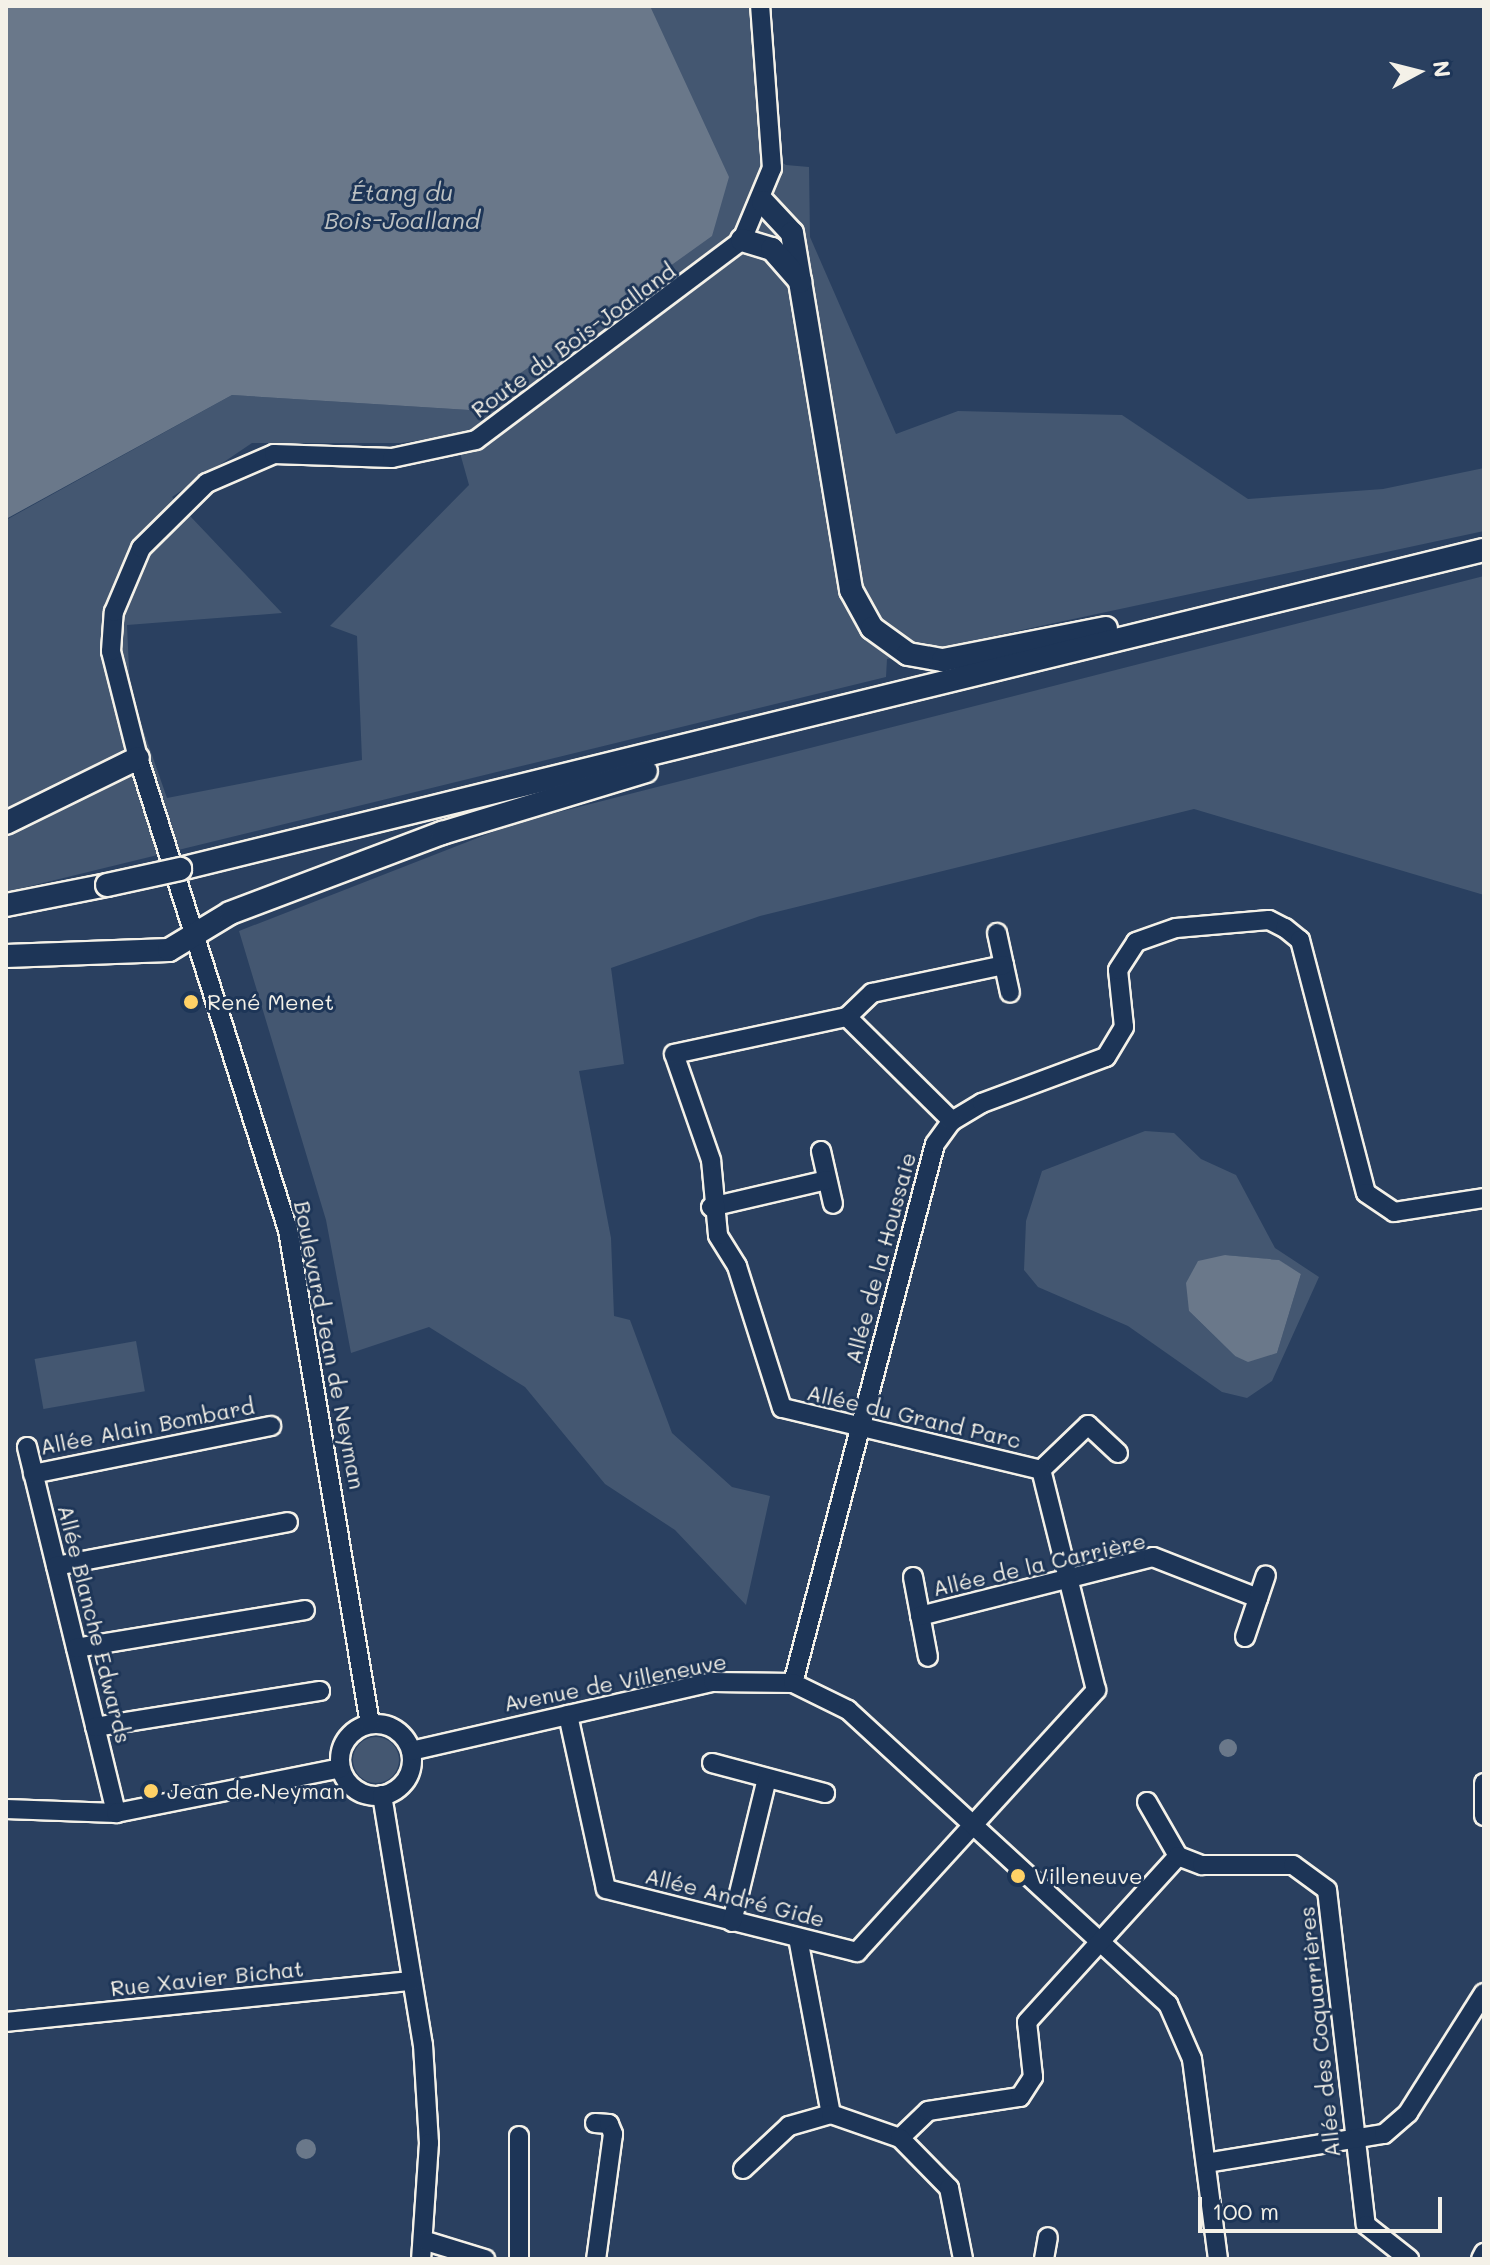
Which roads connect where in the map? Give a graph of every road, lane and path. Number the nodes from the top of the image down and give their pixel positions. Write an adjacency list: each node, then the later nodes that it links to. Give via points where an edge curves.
1 (760, 6): 2 (street, Route du Bois-Joalland, via 772,168)
2 (763, 202): 3 (street, Route du Bois-Joalland); 4 (main road, via 792,233)
3 (742, 240): 4 (main road, via 772,249); 8 (street, Route du Bois-Joalland, via 476,440 392,458 274,454 207,483 172,511 141,548 114,612 111,651)
4 (803, 285): 6 (main road, via 851,590 888,642 908,654 943,660)
5 (1484, 550): 6 (main road)
6 (1266, 602): 7 (main road)
7 (739, 734): 10 (main road, bridge); 12 (main road, via 715,753 428,838 230,913)
8 (138, 758): 9 (main road); 12 (street, Route du Bois-Joalland)
9 (6, 823)
10 (6, 905)
11 (997, 933): 14 (street)
12 (193, 938): 13 (main road, via 169,950); 43 (street, Boulevard Jean de Neyman, via 288,1230)
13 (6, 956)
14 (1004, 965): 15 (street); 16 (street, via 872,993)
15 (1010, 993)
16 (847, 1017): 17 (street); 22 (street, Allée du Grand Parc, via 674,1054 711,1160)
17 (952, 1121): 20 (street, via 1017,1087 1106,1057 1124,1027 1118,970 1136,942 1176,928 1269,920 1300,940 1366,1193 1394,1212); 24 (street, Allée de la Houssaie, via 927,1171)
18 (821, 1151): 19 (street)
19 (827, 1180): 21 (street); 22 (street)
20 (1484, 1198)
21 (833, 1204)
22 (711, 1207): 24 (street, Allée du Grand Parc, via 782,1408)
23 (271, 1426): 28 (street, Allée Alain Bombard)
24 (860, 1430): 27 (street, Allée du Grand Parc); 40 (street, Allée de la Houssaie)
25 (27, 1447): 28 (street, Allée Blanche Edwards)
26 (1118, 1453): 27 (street, via 1088,1425)
27 (1041, 1470): 33 (street, Allée du Grand Parc)
28 (33, 1474): 30 (street, Allée Blanche Edwards)
29 (288, 1522): 30 (street)
30 (56, 1566): 38 (street, Allée Blanche Edwards)
31 (1266, 1575): 34 (street)
32 (913, 1577): 36 (street, Allée de la Carrière)
33 (1068, 1579): 34 (street, Allée de la Carrière, via 1153,1557); 36 (street, Allée de la Carrière); 56 (street, Allée du Grand Parc, via 1096,1690)
34 (1258, 1598): 37 (street)
35 (305, 1610): 38 (street)
36 (920, 1616): 39 (street, Allée de la Carrière)
37 (1245, 1637)
38 (76, 1648): 44 (street, Allée Blanche Edwards)
39 (928, 1657)
40 (793, 1683): 42 (street, Avenue de Villeneuve, via 713,1682); 56 (street, Avenue de Villeneuve, via 848,1710)
41 (320, 1691): 44 (street)
42 (568, 1715): 45 (street, Avenue de Villeneuve); 58 (street, Allée André Gide, via 606,1889)
43 (370, 1724): 45 (street, via 400,1733); 47 (street, via 349,1735)
44 (95, 1727): 54 (street, Allée Blanche Edwards)
45 (411, 1751): 51 (street, via 409,1774)
46 (712, 1763): 48 (street)
47 (341, 1768): 51 (street, via 361,1793); 54 (street)
48 (767, 1778): 50 (street); 58 (street)
49 (1484, 1783): 55 (street)
50 (825, 1793)
51 (382, 1795): 61 (street)
52 (1147, 1802): 57 (street)
53 (6, 1809): 54 (street)
54 (116, 1813)
55 (1484, 1816)
56 (974, 1823): 59 (street, Avenue de Villeneuve); 60 (street, Allée André Gide, via 857,1952)
57 (1178, 1856): 59 (street); 68 (street, Allée des Coquarrières, via 1202,1865 1293,1865 1327,1890)
58 (732, 1922): 60 (street, Allée André Gide)
59 (1102, 1936): 67 (street, via 1027,2022 1033,2077 1020,2097 928,2111); 69 (street, Avenue de Villeneuve, via 1151,1983 1183,2030)
60 (798, 1938): 64 (street)
61 (412, 1981): 63 (street, Rue Xavier Bichat); 72 (street, via 429,2143)
62 (1484, 1993): 68 (street, via 1408,2113 1384,2134)
63 (6, 2022)
64 (831, 2114): 67 (street); 70 (street, via 789,2126)
65 (595, 2123): 76 (street, via 609,2124 613,2134)
66 (519, 2136): 75 (street)
67 (900, 2138): 77 (street, via 949,2188)
68 (1355, 2143): 69 (street); 80 (street, Allée des Coquarrières, via 1366,2225)
69 (1206, 2163): 79 (street, Avenue de Villeneuve)
70 (743, 2169)
71 (1048, 2237): 78 (street)
72 (423, 2250): 74 (street)
73 (1484, 2253): 81 (street)
74 (485, 2259)
75 (519, 2259)
76 (596, 2259)
77 (963, 2259)
78 (1044, 2259)
79 (1218, 2259)
80 (1409, 2259)
81 (1481, 2259)

